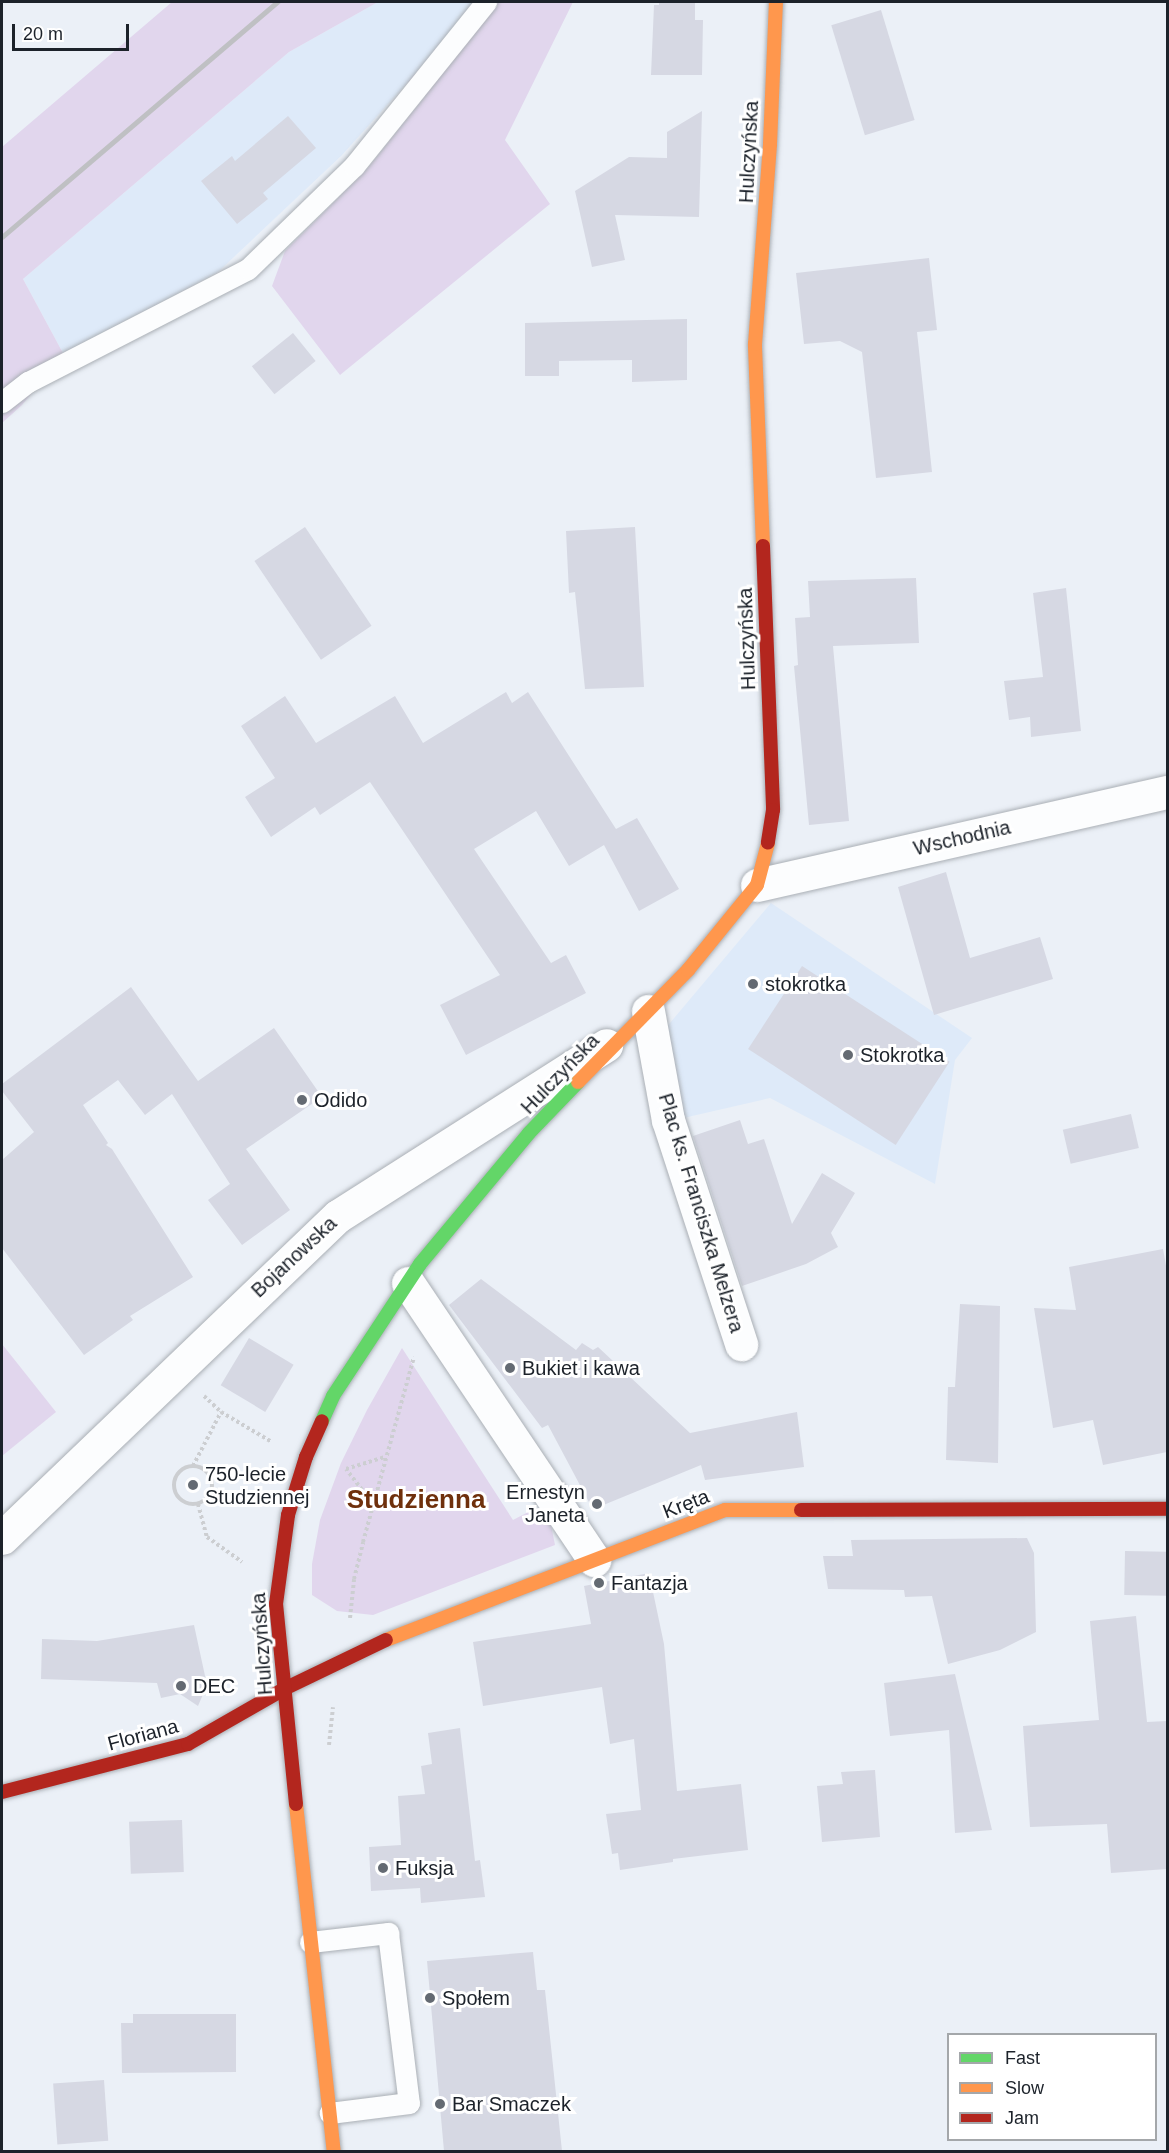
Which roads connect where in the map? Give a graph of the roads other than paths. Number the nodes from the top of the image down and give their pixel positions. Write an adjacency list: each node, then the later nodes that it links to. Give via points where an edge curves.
1 (486, 2): 3 (lane, via 354,166 248,269 28,382)
2 (776, 2): 5 (main road, Hulczyńska, via 755,344 773,810 767,854)
3 (2, 402)
4 (1167, 792): 5 (street, Wschodnia)
5 (757, 885): 6 (main road, Hulczyńska, via 688,970)
6 (639, 1021): 7 (main road, Hulczyńska, via 529,1133); 8 (street, Plac ks. Franciszka Melzera); 10 (street, Bojanowska, via 338,1216)
7 (408, 1283): 11 (street); 12 (main road, Hulczyńska, via 333,1396 306,1457 288,1515 276,1604)
8 (741, 1344)
9 (1167, 1509): 11 (main road, Kręta, via 725,1510)
10 (2, 1538)
11 (594, 1560): 12 (main road, Kręta, via 401,1633)
12 (285, 1689): 13 (main road, Floriana, via 189,1744); 14 (main road, Hulczyńska)
13 (2, 1792)
14 (310, 1942): 15 (main road, Hulczyńska); 15 (lane, via 388,1933 409,2103)
15 (330, 2113): 16 (main road, Hulczyńska)
16 (334, 2151)

